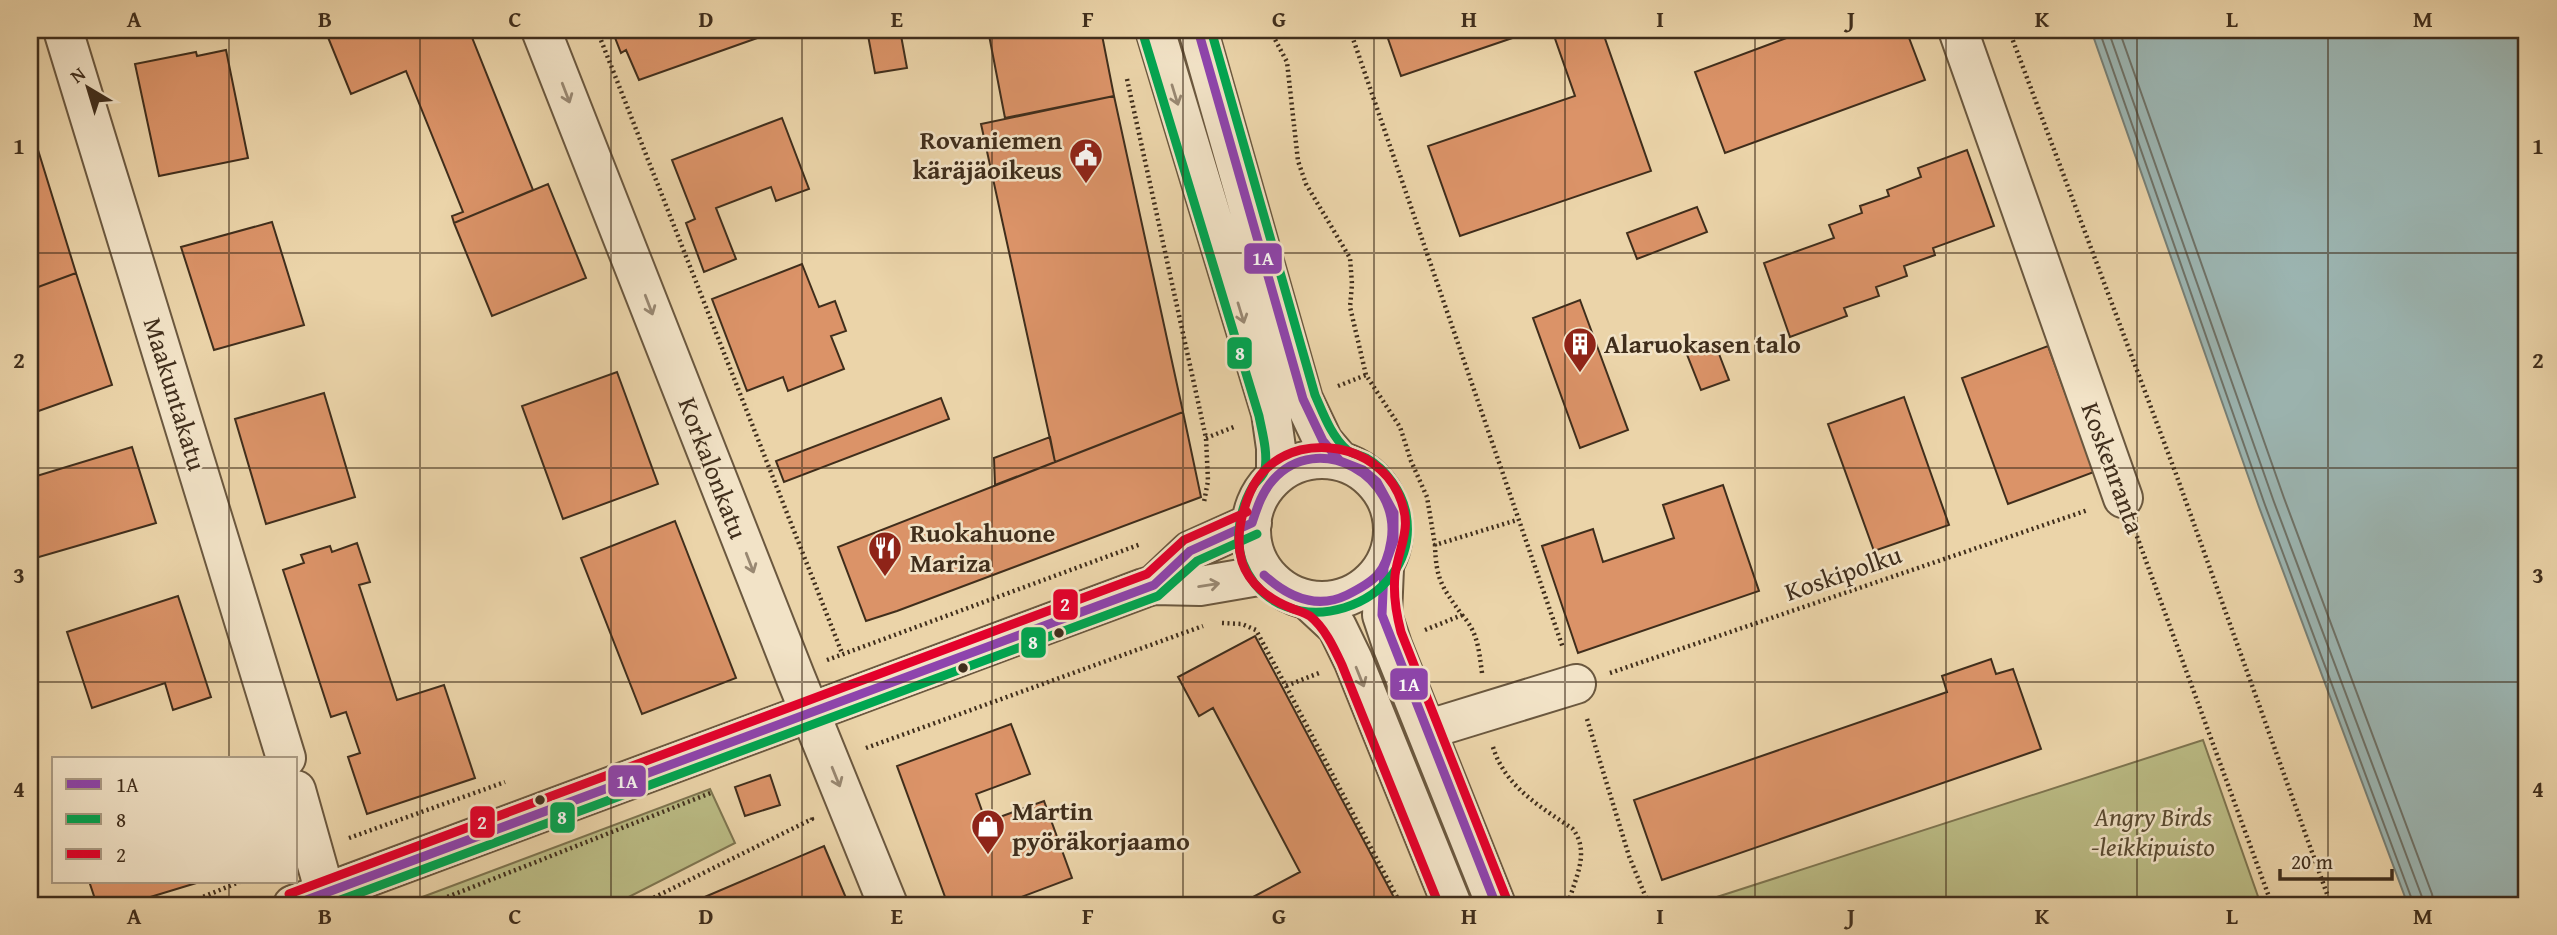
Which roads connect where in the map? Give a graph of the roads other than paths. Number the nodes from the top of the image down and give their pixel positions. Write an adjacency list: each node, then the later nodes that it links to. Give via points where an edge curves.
1 (63, 30): 17 (street, Maakuntakatu)
2 (541, 30): 15 (street, Korkalonkatu, one-way to 15)
3 (1155, 30): 7 (street, one-way to 7, via 1271,413)
4 (1198, 30): 6 (street, via 1303,399 1323,441)
5 (1958, 30): 8 (street, Koskenranta)
6 (1340, 461): 7 (street, via 1307,461); 10 (street, via 1363,470 1377,482 1394,513 1394,540)
7 (1276, 476): 9 (street, via 1262,495)
8 (2123, 498)
9 (1252, 523): 11 (street, via 1252,549); 12 (street, via 1190,551)
10 (1384, 568): 13 (street, via 1334,601); 16 (street, via 1382,615)
11 (1264, 575): 12 (street, one-way to 11, via 1200,586); 13 (street, via 1274,585)
12 (1154, 585): 15 (street)
13 (1309, 601): 21 (street, one-way to 21, via 1337,627 1353,660)
14 (1576, 684): 16 (street)
15 (811, 714): 19 (street); 20 (street, Korkalonkatu, one-way to 20)
16 (1426, 730): 22 (street)
17 (286, 757)
18 (298, 801): 19 (street)
19 (317, 901)
20 (888, 905)
21 (1452, 905)
22 (1496, 905)

